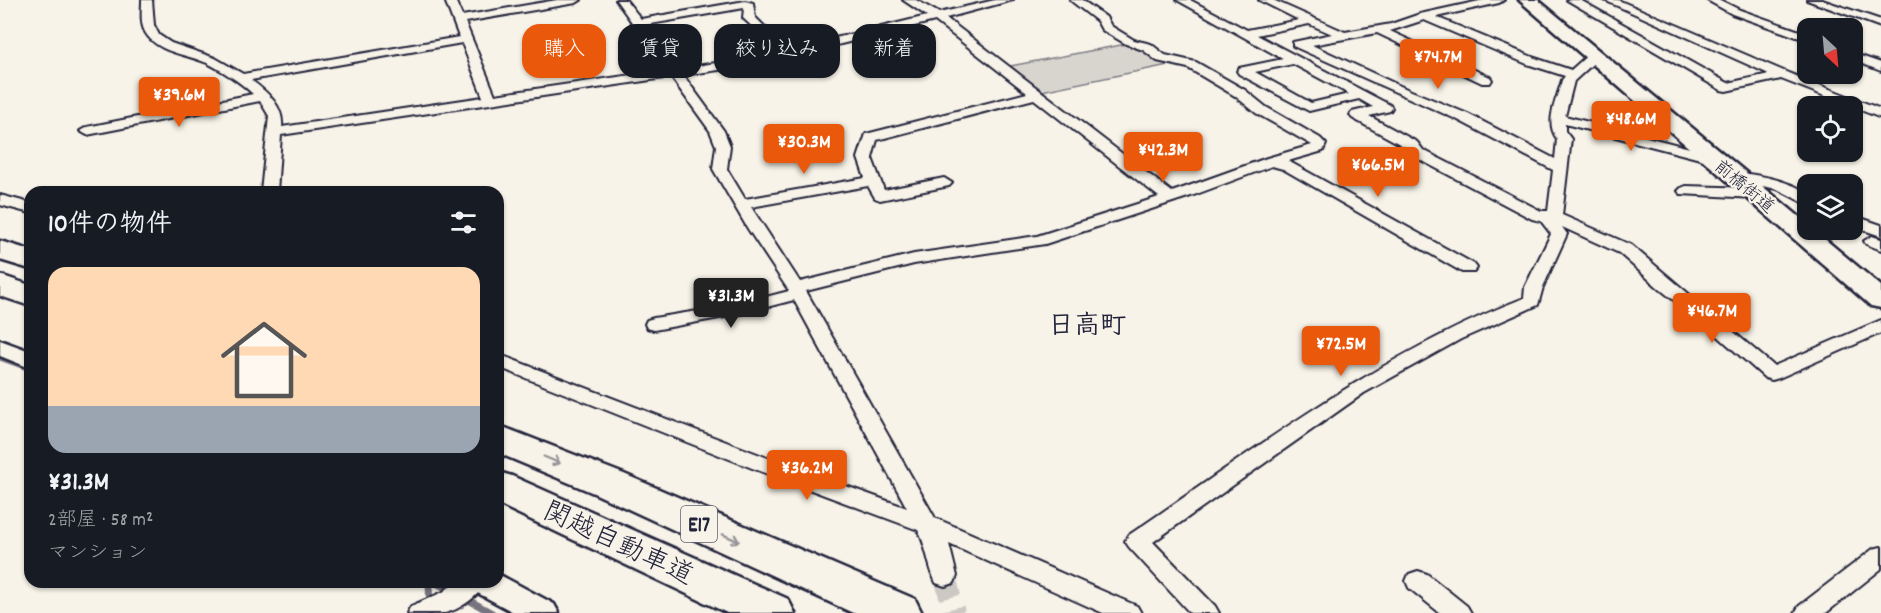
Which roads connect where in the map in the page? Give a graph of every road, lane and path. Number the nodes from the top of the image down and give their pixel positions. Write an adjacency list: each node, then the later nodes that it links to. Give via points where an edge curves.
1 (147, 0): 41 (street, via 150,31 159,40 211,60)
2 (450, 0): 20 (street)
3 (576, 0): 20 (street)
4 (621, 0): 23 (street)
5 (908, 0): 19 (street)
6 (1008, 0): 19 (street)
7 (1075, 0): 54 (street, via 1102,18 1106,28 1161,58 1192,65 1319,144 1318,148)
8 (1182, 0): 26 (street)
9 (1264, 0): 21 (street)
10 (1449, 0): 17 (street)
11 (1499, 0): 17 (street)
12 (1528, 0): 35 (main road, 前橋街道)
13 (1572, 0): 32 (street)
14 (1609, 0): 27 (street)
15 (1712, 0): 28 (street)
16 (1812, 0): 22 (street)
17 (1465, 6): 18 (street)
18 (1424, 16): 25 (street); 39 (street)
19 (937, 17): 31 (street); 45 (street)
20 (458, 20): 30 (street)
21 (1308, 21): 26 (street); 29 (street)
22 (1878, 21)
23 (637, 22): 24 (street, via 745,4)
24 (755, 24)
25 (1379, 30): 29 (street); 44 (street)
26 (1246, 34): 34 (street)
27 (1687, 34): 32 (street); 40 (street)
28 (1797, 34)
29 (1345, 36): 33 (street)
30 (465, 39): 41 (street); 48 (street)
31 (840, 41)
32 (1646, 43): 40 (street, via 1726,87)
33 (1301, 44): 34 (street); 55 (street, via 1463,117)
34 (1275, 49): 36 (street)
35 (1594, 56): 39 (street); 53 (main road, 前橋街道)
36 (1295, 60): 46 (street); 46 (street, via 1244,71 1309,107)
37 (1863, 60): 38 (street)
38 (1881, 67)
39 (1574, 75): 50 (street, via 1568,80)
40 (1782, 75): 49 (street)
41 (239, 78): 47 (street)
42 (643, 78): 48 (street)
43 (679, 78): 65 (street, via 721,139 720,169)
44 (1486, 80)
45 (1035, 95): 57 (street, via 871,137 865,158); 63 (street)
46 (1360, 95): 67 (street, via 1385,108 1357,115 1418,153 1538,216)
47 (263, 96): 51 (street); 52 (street, via 273,106)
48 (491, 101): 52 (street)
49 (1881, 114)
50 (1558, 118): 53 (street); 55 (street, via 1558,131 1564,139)
51 (87, 131)
52 (274, 132): 59 (street)
53 (1712, 158): 56 (main road, 前橋街道)
54 (1272, 161): 63 (street); 72 (street, via 1288,166)
55 (1561, 168): 67 (street, via 1556,213)
56 (1733, 176): 61 (main road, 前橋街道); 62 (street, via 1775,184)
57 (873, 181): 58 (street, via 878,193 884,195); 65 (street)
58 (944, 183)
59 (270, 186)
60 (1686, 191): 61 (street)
61 (1754, 193): 76 (main road, 前橋街道)
62 (1797, 195)
63 (1170, 198): 74 (street, via 1039,241 914,259)
64 (0, 200): 66 (street)
65 (741, 204): 74 (street)
66 (24, 206)
67 (1549, 216): 78 (street, via 1625,249 1772,374); 95 (street, via 1559,234 1534,286 1532,301 1489,317 1368,382 1137,541)
68 (1863, 228): 69 (street)
69 (1878, 239)
70 (0, 250): 71 (highway)
71 (24, 258)
72 (1468, 268)
73 (0, 285): 75 (highway)
74 (797, 291): 77 (street, via 736,310); 84 (street)
75 (24, 294)
76 (1881, 300)
77 (654, 324)
78 (1881, 326)
79 (0, 347): 80 (street)
80 (24, 357)
81 (504, 362): 84 (street)
82 (504, 440): 93 (highway, 関越自動車道 / E17, one-way to 93)
83 (504, 490): 92 (highway, 関越自動車道 / E17)
84 (926, 524): 86 (street, via 937,544); 94 (street)
85 (1881, 556): 97 (street)
86 (945, 576)
87 (1418, 581): 96 (street)
88 (466, 588): 90 (street)
89 (496, 588): 91 (street)
90 (420, 613)
91 (543, 613)
92 (772, 613)
93 (899, 613)
94 (1128, 613)
95 (1206, 613)
96 (1458, 613)
97 (1808, 613)

